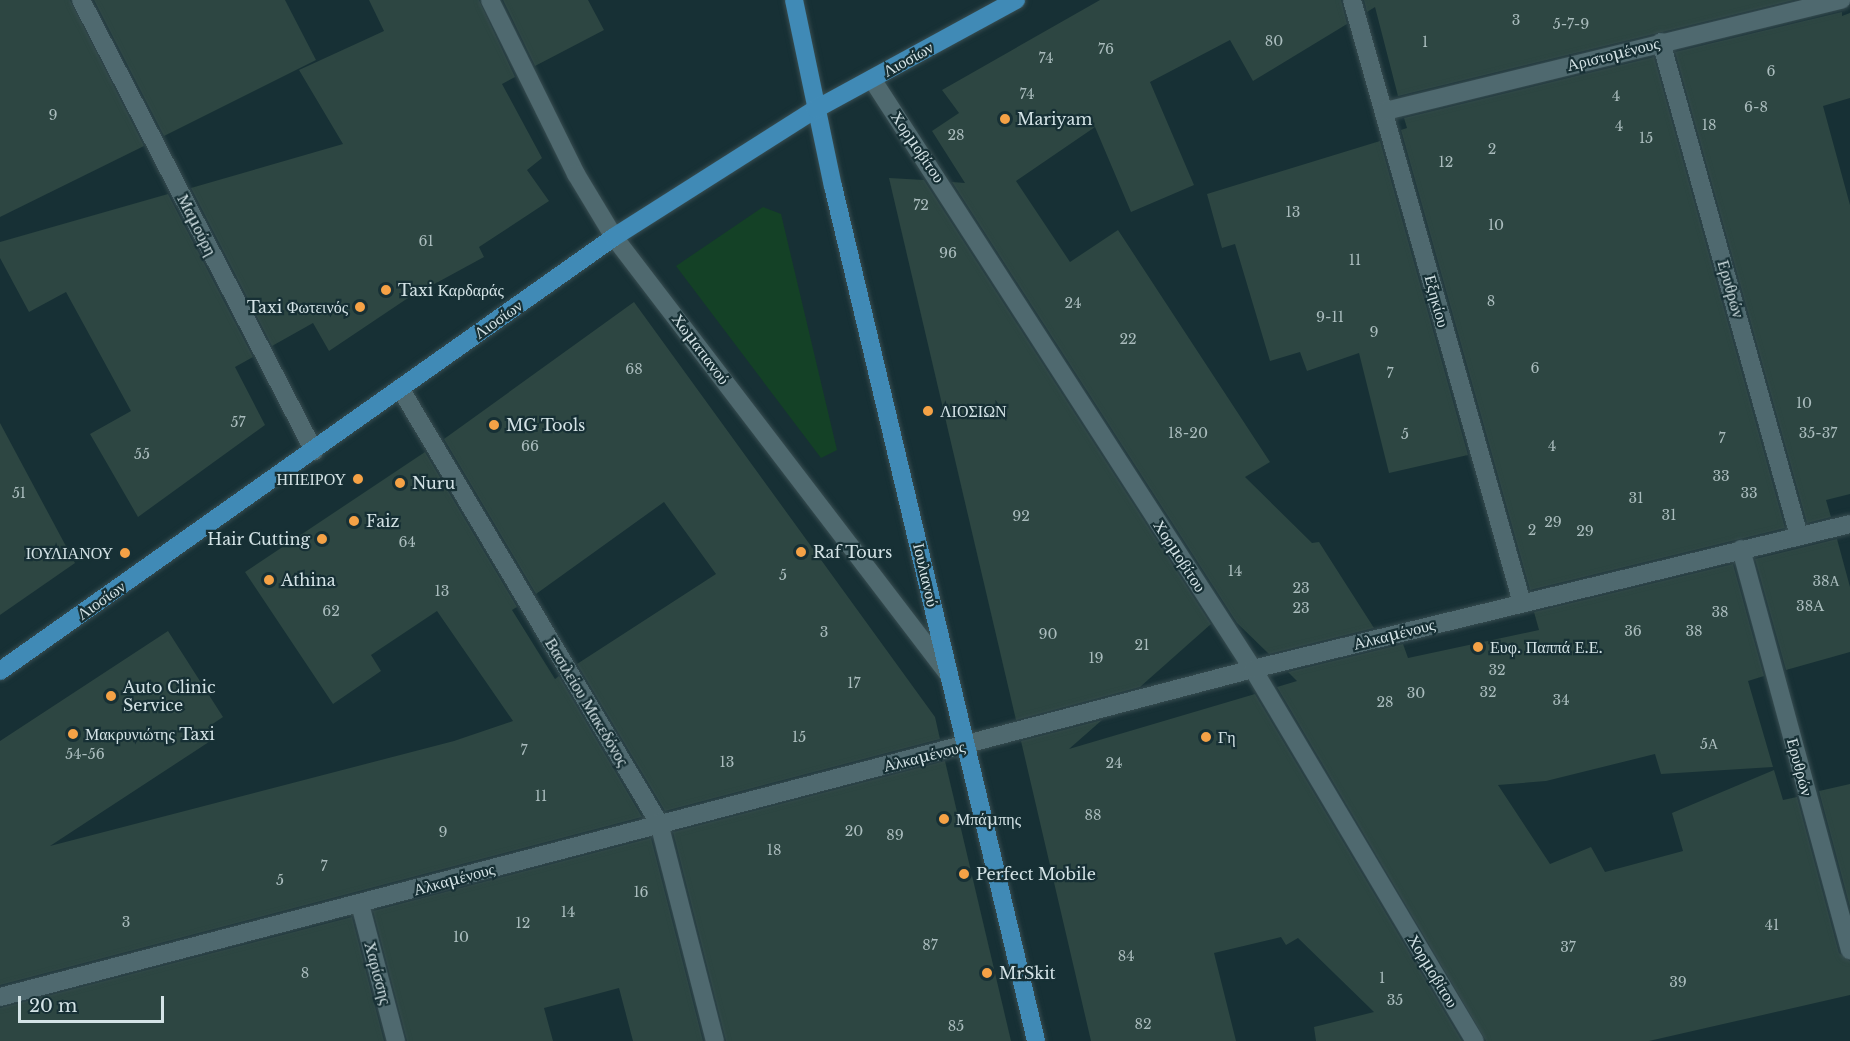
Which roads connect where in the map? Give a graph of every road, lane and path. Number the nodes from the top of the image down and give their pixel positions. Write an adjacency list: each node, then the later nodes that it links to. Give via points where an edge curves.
1 (81, 0): 13 (street, Μαμούρη)
2 (490, 0): 11 (street, Χωματιανού, via 576,174)
3 (794, 0): 9 (main road, Ιουλιανού)
4 (1017, 0): 8 (main road, Λιοσίων)
5 (1352, 0): 10 (street, Εξηκίου)
6 (1842, 0): 7 (street, Αριστομένους)
7 (1661, 42): 10 (street, Αριστομένους); 15 (street, Ερυθρών)
8 (872, 79): 9 (main road, Λιοσίων); 18 (street, Χορμοβίτου)
9 (816, 109): 11 (main road, Λιοσίων); 20 (main road, Ιουλιανού)
10 (1385, 111): 17 (street, Εξηκίου)
11 (614, 237): 12 (main road, Λιοσίων); 20 (street, Χωματιανού)
12 (400, 388): 13 (main road, Λιοσίων); 22 (street, Βασιλείου Μακεδόνος)
13 (314, 451): 19 (main road, Λιοσίων)
14 (1850, 524): 15 (street, Αλκαμένους)
15 (1799, 536): 16 (street, Αλκαμένους)
16 (1741, 549): 17 (street, Αλκαμένους); 24 (street, Ερυθρών)
17 (1522, 603): 18 (street, Αλκαμένους)
18 (1253, 669): 21 (street, Αλκαμένους); 29 (street, Χορμοβίτου)
19 (0, 671)
20 (949, 675): 21 (main road, Ιουλιανού)
21 (966, 746): 22 (street, Αλκαμένους); 28 (main road, Ιουλιανού)
22 (659, 823): 23 (street, Αλκαμένους); 27 (street, Βασιλείου Μακεδόνος)
23 (360, 904): 25 (street, Αλκαμένους); 26 (street, Χαρίσσης)
24 (1850, 950)
25 (0, 997)
26 (396, 1041)
27 (715, 1041)
28 (1036, 1041)
29 (1475, 1041)

